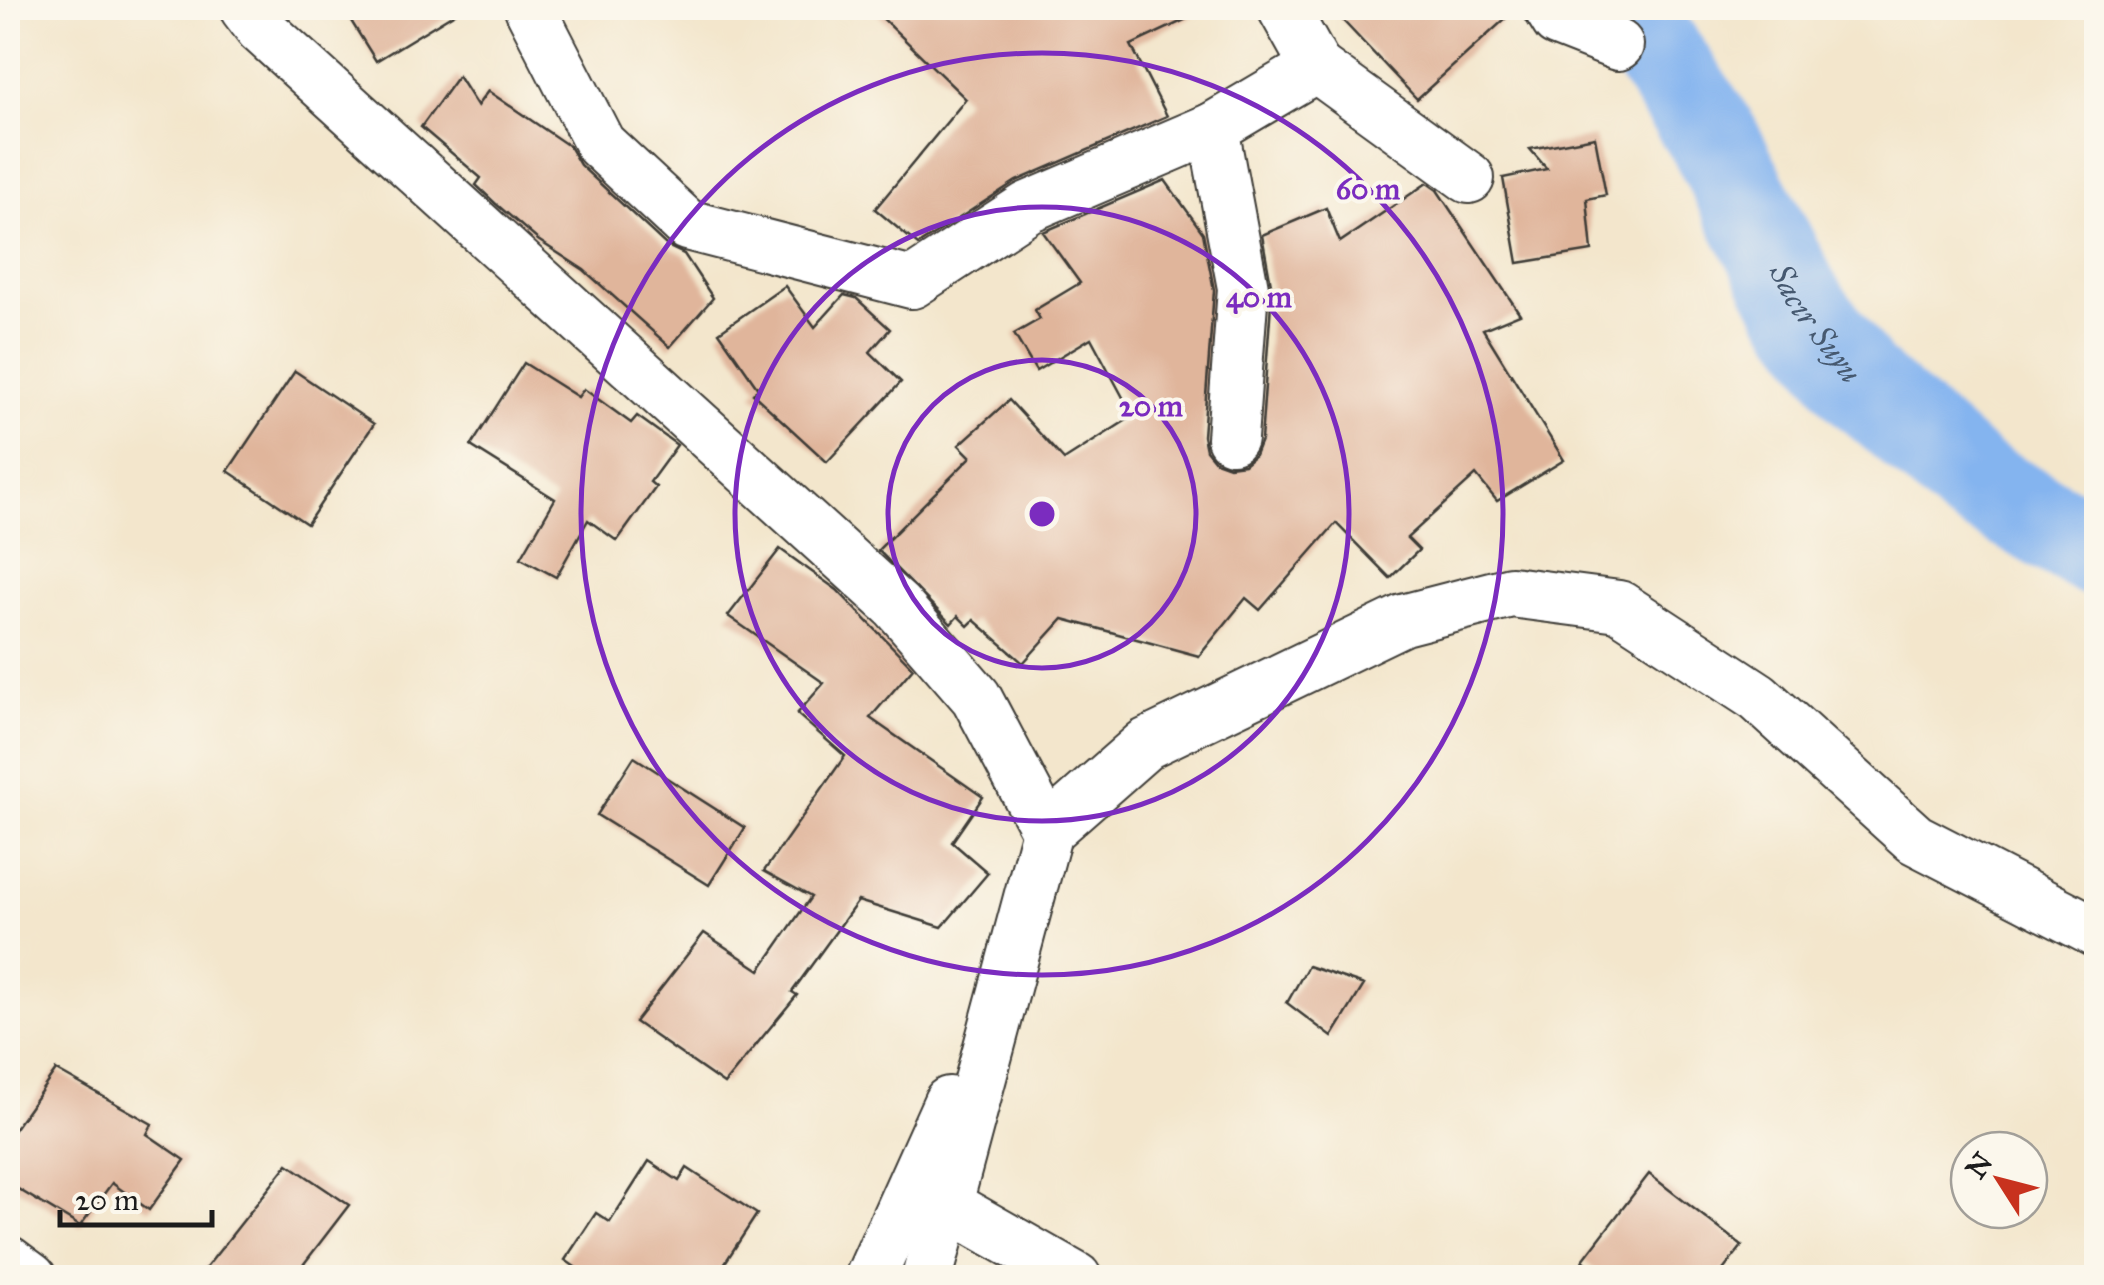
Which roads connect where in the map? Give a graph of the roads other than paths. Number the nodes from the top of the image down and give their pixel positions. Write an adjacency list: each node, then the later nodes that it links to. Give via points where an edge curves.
1 (244, 8): 10 (street, via 898,606 976,697)
2 (530, 8): 7 (street, via 600,144 687,225 912,283 1028,207)
3 (1282, 8): 6 (street)
4 (1549, 8): 5 (street, via 1557,22)
5 (1618, 45)
6 (1316, 67): 7 (street); 8 (street)
7 (1213, 128): 9 (street, via 1243,288)
8 (1468, 178)
9 (1232, 438)
10 (1047, 831): 11 (street, via 1146,744 1404,620 1511,592 1619,606 1758,697 1915,840); 12 (street)
11 (2096, 932)
12 (1002, 984): 13 (street); 16 (street)
13 (946, 1206): 17 (street); 18 (street)
14 (8, 1261): 15 (street)
15 (31, 1278)
16 (870, 1278)
17 (927, 1278)
18 (1076, 1278)

